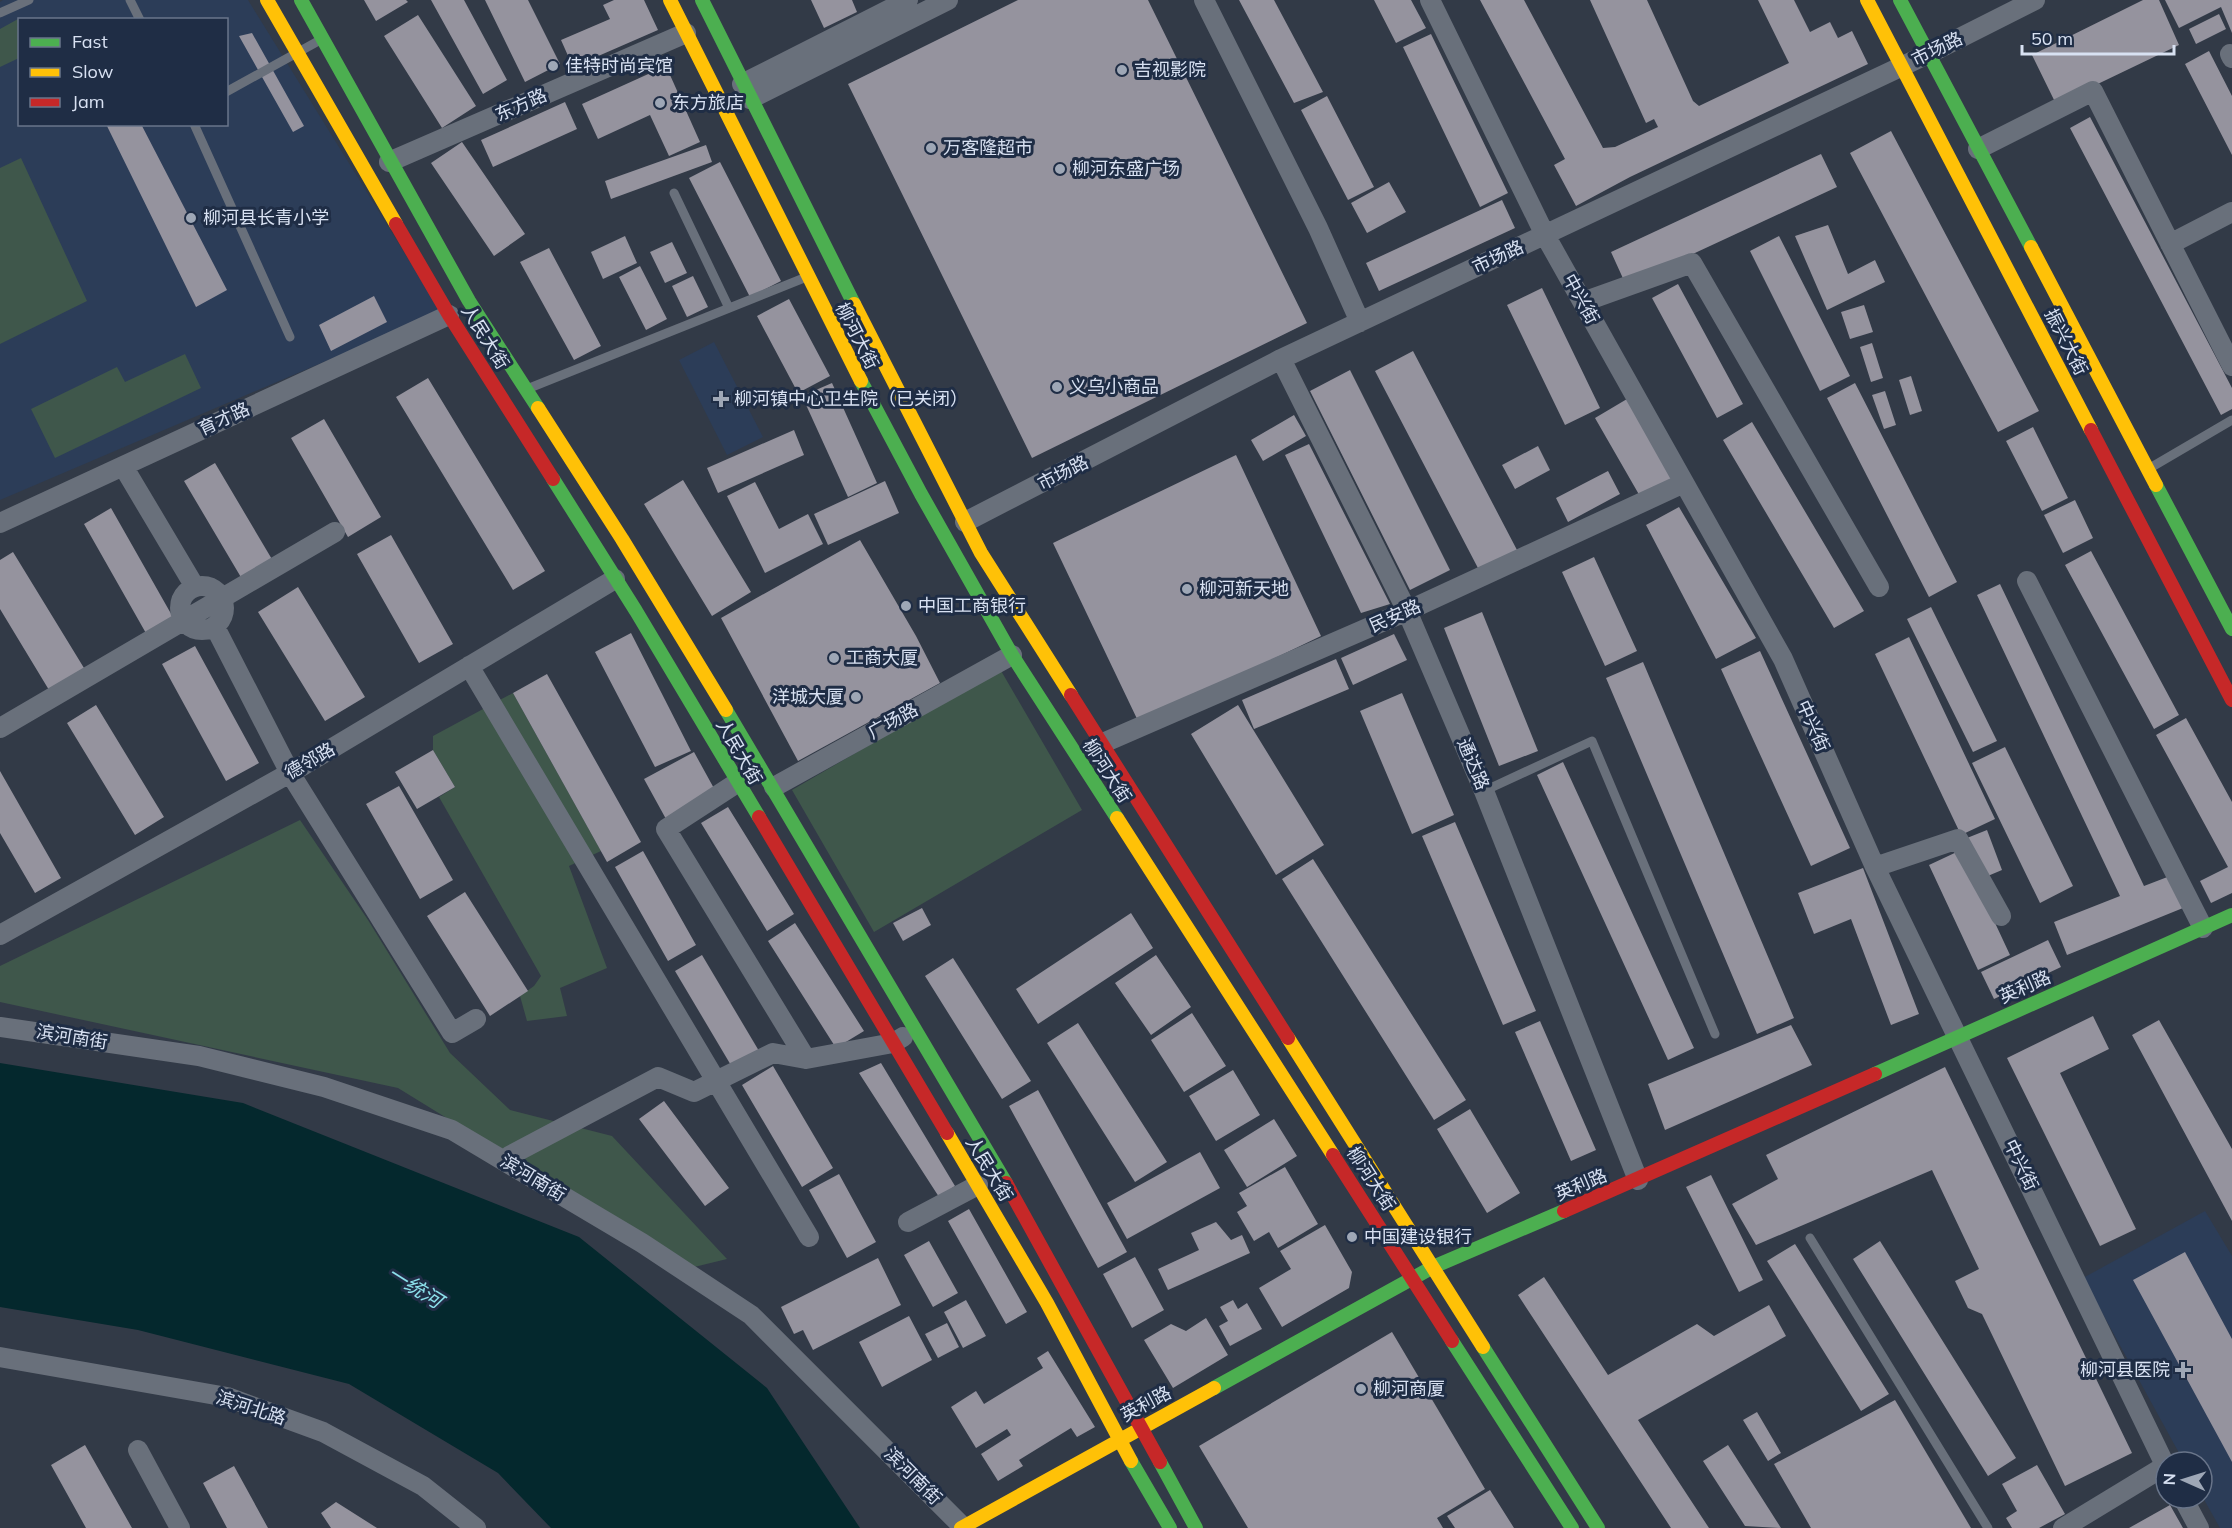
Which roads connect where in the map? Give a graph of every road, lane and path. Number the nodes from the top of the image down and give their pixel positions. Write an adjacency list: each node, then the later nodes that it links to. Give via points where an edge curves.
1 (29, 0): 14 (lane)
2 (130, 0): 15 (lane)
3 (267, 0): 18 (street, 人民大街)
4 (301, 0): 17 (street, 人民大街)
5 (670, 0): 16 (street, 柳河大街)
6 (702, 0): 22 (street, 柳河大街)
7 (948, 0): 22 (street)
8 (1204, 0): 34 (street, via 1318,228)
9 (1430, 0): 28 (street, 中兴街)
10 (1867, 0): 20 (street, 振兴大街)
11 (1899, 0): 19 (street, 振兴大街)
12 (2035, 0): 19 (street, 市场路)
13 (904, 1): 22 (street)
14 (0, 13)
15 (139, 18)
16 (686, 33): 25 (street, 东方路); 30 (street, 柳河大街)
17 (322, 39): 18 (lane); 25 (street, 人民大街)
18 (297, 52): 21 (lane); 33 (street, 人民大街)
19 (1928, 54): 20 (street, 市场路); 24 (street, 振兴大街)
20 (1902, 66): 28 (street, 市场路); 57 (street, 振兴大街)
21 (228, 91)
22 (746, 91): 43 (street, 柳河大街)
23 (195, 126): 35 (lane)
24 (1978, 149): 29 (street, via 2093,91); 41 (street, 振兴大街)
25 (389, 162): 38 (street, 人民大街, via 469,301)
26 (674, 193): 32 (lane)
27 (2232, 212): 29 (street)
28 (1545, 235): 31 (street, 中兴街); 34 (street, 市场路)
29 (2170, 244): 37 (street)
30 (806, 277): 32 (lane); 55 (street, 柳河大街, via 910,479)
31 (1583, 302): 42 (street, 中兴街); 49 (street, via 1692,263)
32 (729, 308): 38 (lane)
33 (449, 315): 40 (street, 育才路); 46 (street, 人民大街)
34 (1360, 322): 36 (street, 市场路)
35 (290, 337)
36 (1281, 359): 43 (street, 市场路); 51 (street, 通达路)
37 (2232, 366)
38 (527, 389): 60 (street, 人民大街)
39 (2232, 420): 41 (lane)
40 (123, 466): 44 (street, 育才路); 48 (street)
41 (2148, 470): 54 (street, 振兴大街)
42 (1684, 483): 51 (street, 民安路); 65 (street, 中兴街, via 1783,659)
43 (964, 522): 59 (street, 柳河大街)
44 (0, 523)
45 (335, 532): 50 (street)
46 (615, 579): 56 (street, 德邻路); 62 (street, 人民大街)
47 (2027, 581): 68 (street)
48 (195, 587): 50 (street, via 211,588); 52 (street, via 183,598 180,613)
49 (1879, 587)
50 (222, 599): 52 (street); 53 (street, via 222,619)
51 (1407, 611): 59 (street, 民安路); 64 (street, 通达路)
52 (184, 621): 53 (street, via 195,630); 58 (street)
53 (215, 627): 61 (street)
54 (2232, 629)
55 (1012, 656): 63 (street, 广场路); 85 (street, 柳河大街)
56 (469, 666): 61 (street, 德邻路); 77 (street)
57 (2232, 700)
58 (0, 728)
59 (1103, 743): 84 (street, 柳河大街)
60 (762, 769): 62 (street); 63 (street, 人民大街)
61 (290, 773): 69 (street, 德邻路); 70 (street, via 452,1033)
62 (736, 782): 75 (street, 人民大街); 76 (street, via 666,829)
63 (774, 787): 72 (street, 人民大街)
64 (1484, 791): 73 (lane, via 1592,741); 79 (street, 通达路)
65 (1875, 867): 67 (street, via 1958,838); 74 (street, 中兴街)
66 (2232, 915): 68 (street, 英利路)
67 (2001, 916)
68 (2203, 928): 74 (street, 英利路)
69 (0, 934)
70 (476, 1019)
71 (0, 1026): 95 (street, 滨河南街, via 199,1056 324,1087 453,1130 642,1243 751,1315)
72 (916, 1029): 75 (street); 87 (street, 人民大街, via 992,1158)
73 (1715, 1034)
74 (1959, 1035): 79 (street, 英利路); 90 (street, 中兴街)
75 (892, 1043): 76 (street); 80 (street, 人民大街)
76 (806, 1059): 77 (street, via 773,1053)
77 (715, 1082): 78 (street, via 694,1092 658,1077); 82 (street)
78 (509, 1156)
79 (1638, 1180): 84 (street, 英利路)
80 (978, 1185): 81 (street); 88 (street, 人民大街, via 1047,1303)
81 (908, 1222)
82 (809, 1238)
83 (1810, 1238): 100 (lane)
84 (1433, 1267): 85 (street, 英利路); 99 (street, 柳河大街)
85 (1413, 1277): 87 (street, 英利路); 98 (street, 柳河大街)
86 (0, 1357): 94 (street, 滨河北路, via 227,1397 333,1438 423,1485)
87 (1138, 1428): 88 (street, 英利路); 97 (street, 人民大街)
88 (1118, 1439): 95 (street, 英利路); 96 (street, 人民大街)
89 (138, 1450): 93 (street)
90 (2158, 1450)
91 (2154, 1473): 101 (street)
92 (2189, 1510): 102 (street)
93 (180, 1528)
94 (476, 1528)
95 (963, 1528)
96 (1170, 1528)
97 (1196, 1528)
98 (1572, 1528)
99 (1598, 1528)
100 (1988, 1528)
101 (2063, 1528)
102 (2199, 1528)

